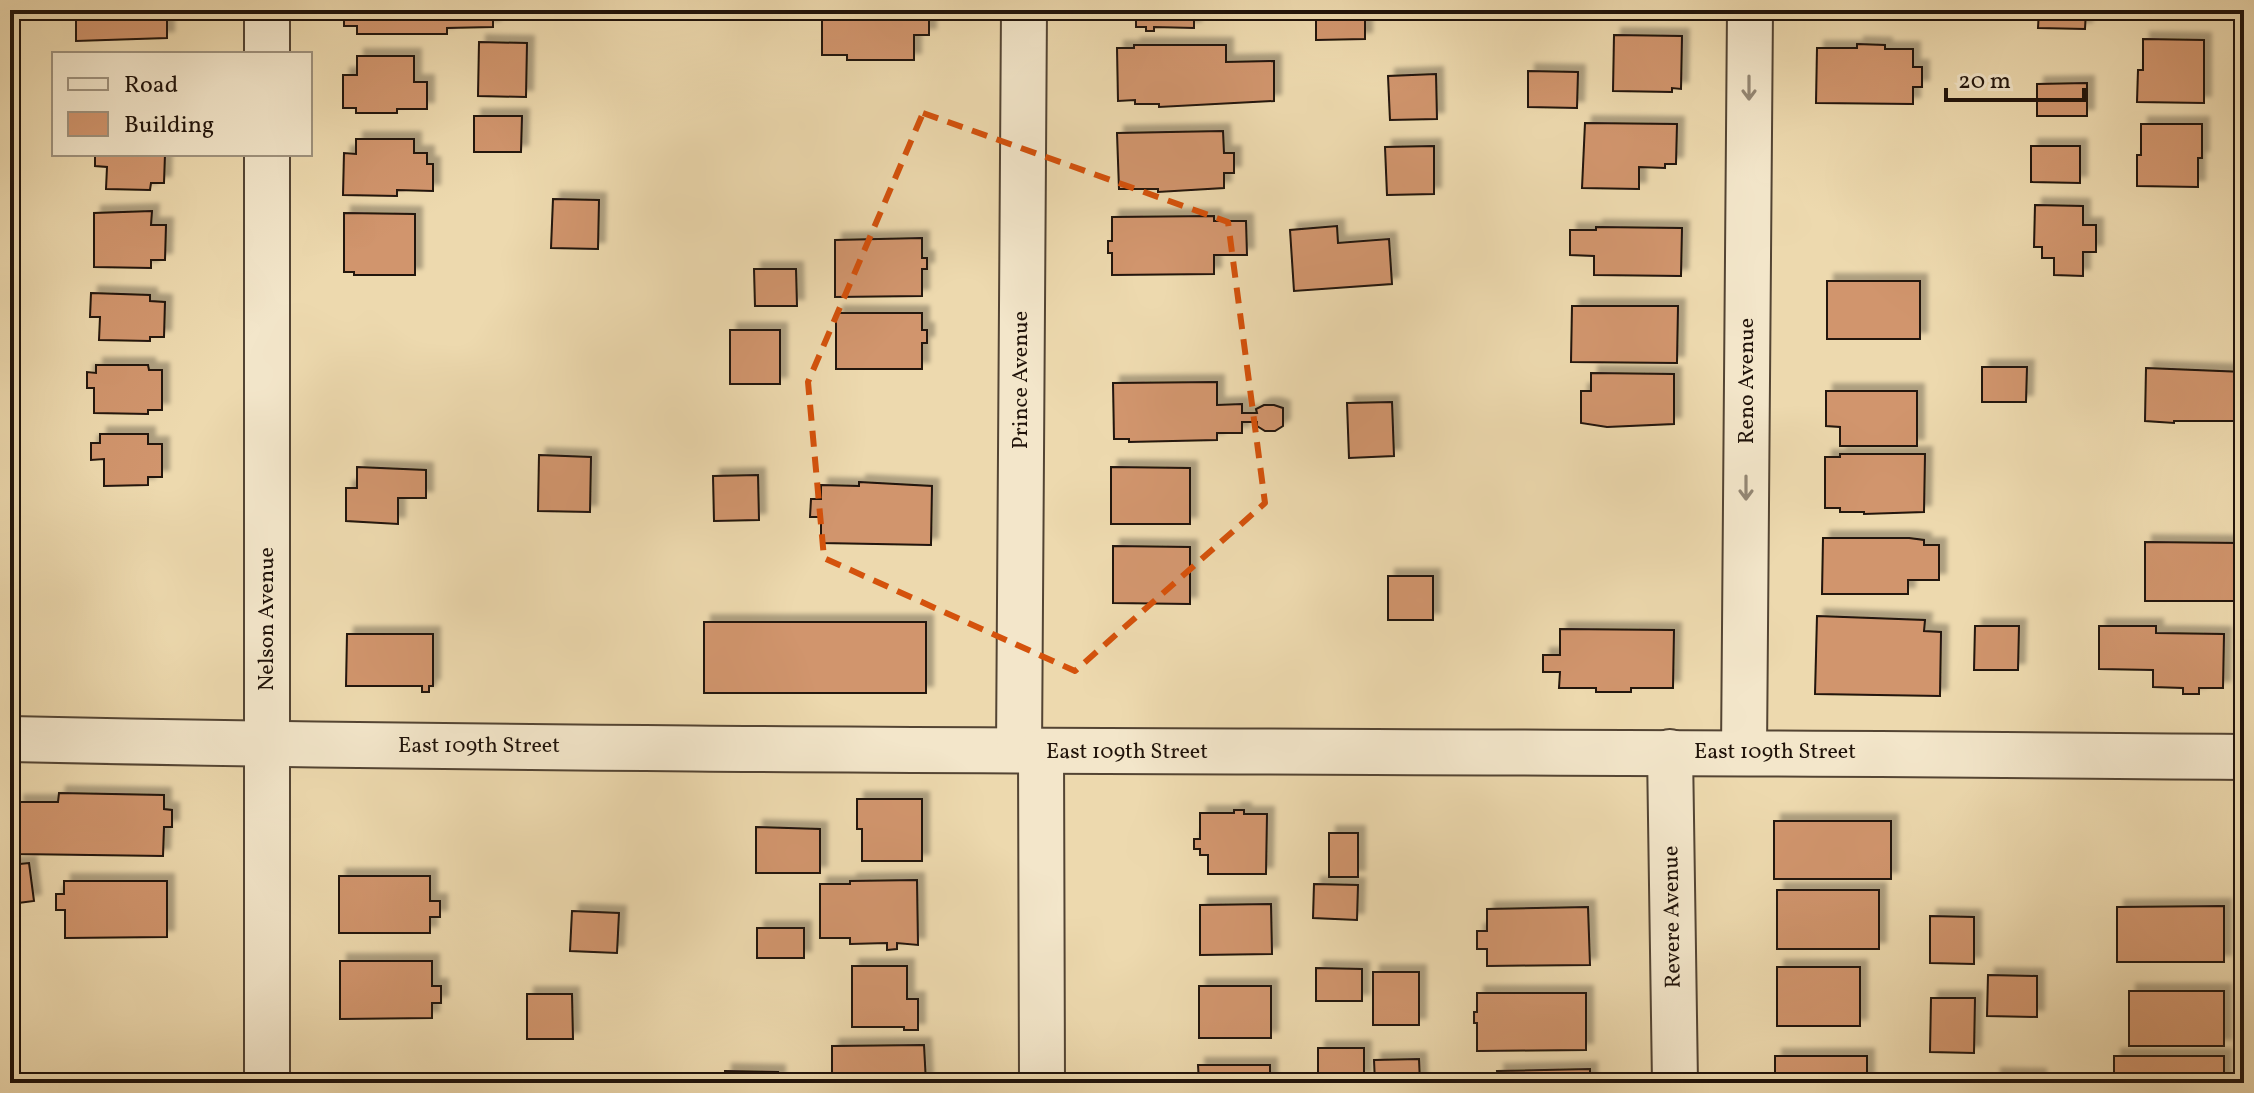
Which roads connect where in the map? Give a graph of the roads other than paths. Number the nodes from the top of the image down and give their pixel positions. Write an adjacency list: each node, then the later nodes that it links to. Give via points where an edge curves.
1 (267, 10): 4 (street)
2 (1024, 10): 8 (street, Prince Avenue)
3 (1750, 10): 10 (street, Reno Avenue, one-way to 10)
4 (267, 52)
5 (267, 156): 7 (street, Nelson Avenue)
6 (10, 739): 7 (street, East 109th Street)
7 (267, 744): 8 (street, East 109th Street); 12 (street, Nelson Avenue)
8 (1030, 751): 9 (street, East 109th Street); 13 (street, Prince Avenue)
9 (1670, 752): 10 (street, East 109th Street); 14 (street, Revere Avenue)
10 (1744, 752): 11 (street, East 109th Street)
11 (2244, 757)
12 (267, 1083)
13 (1042, 1083)
14 (1675, 1083)

